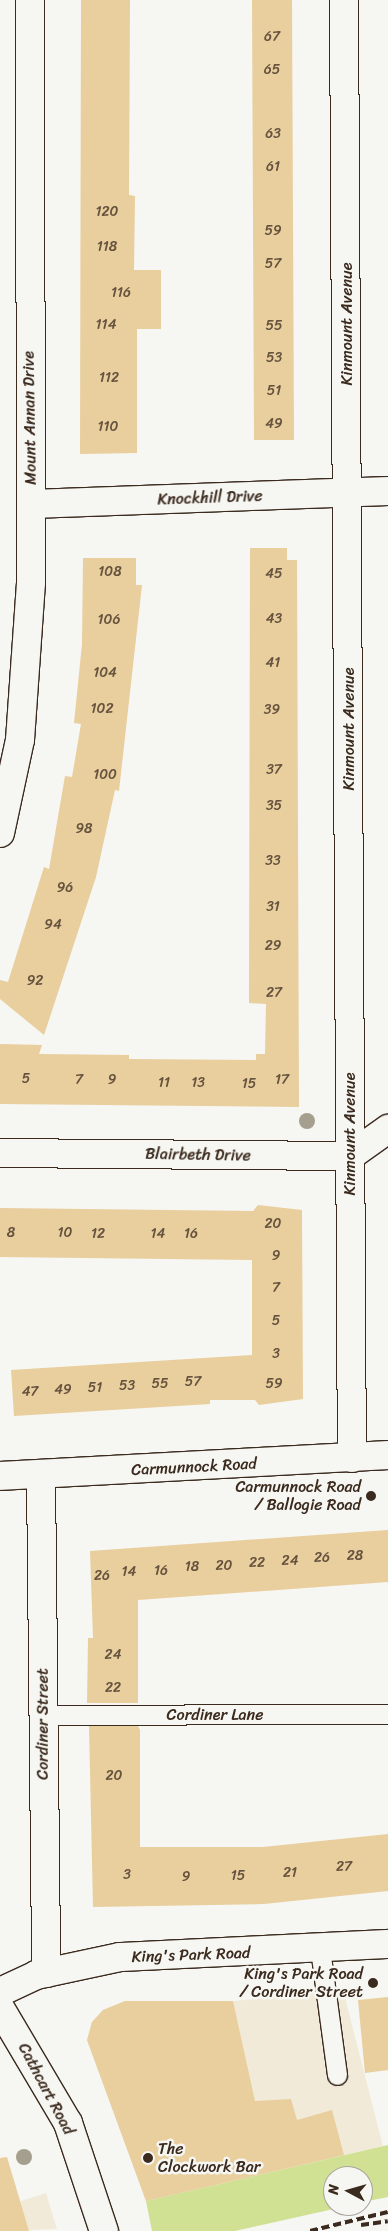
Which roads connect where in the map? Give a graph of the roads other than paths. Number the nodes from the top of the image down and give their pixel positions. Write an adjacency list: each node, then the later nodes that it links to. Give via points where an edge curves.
1 (30, 0): 5 (street, Mount Annan Drive)
2 (344, 0): 4 (street, Kinmount Avenue)
3 (388, 491): 4 (street, Knockhill Drive)
4 (348, 492): 5 (street, Knockhill Drive); 9 (street, Kinmount Avenue)
5 (32, 504): 6 (street, Mount Annan Drive, via 28,663 20,740)
6 (0, 833)
7 (388, 1129): 9 (street)
8 (0, 1153): 9 (street, Blairbeth Drive)
9 (350, 1156): 11 (street, Kinmount Avenue)
10 (388, 1456): 11 (street, Carmunnock Road)
11 (352, 1458): 12 (street, Carmunnock Road)
12 (40, 1475): 13 (street, Carmunnock Road); 15 (street, Cordiner Street)
13 (0, 1476)
14 (388, 1714): 15 (lane, Cordiner Lane)
15 (43, 1715): 18 (street, Cordiner Street)
16 (388, 1944): 17 (street, King's Park Road)
17 (320, 1949): 18 (street, King's Park Road, via 120,1958); 21 (lane)
18 (46, 1974): 19 (street, King's Park Road)
19 (0, 1992)
20 (0, 2008): 22 (street, Cathcart Road, via 68,2123)
21 (337, 2075)
22 (104, 2231)

